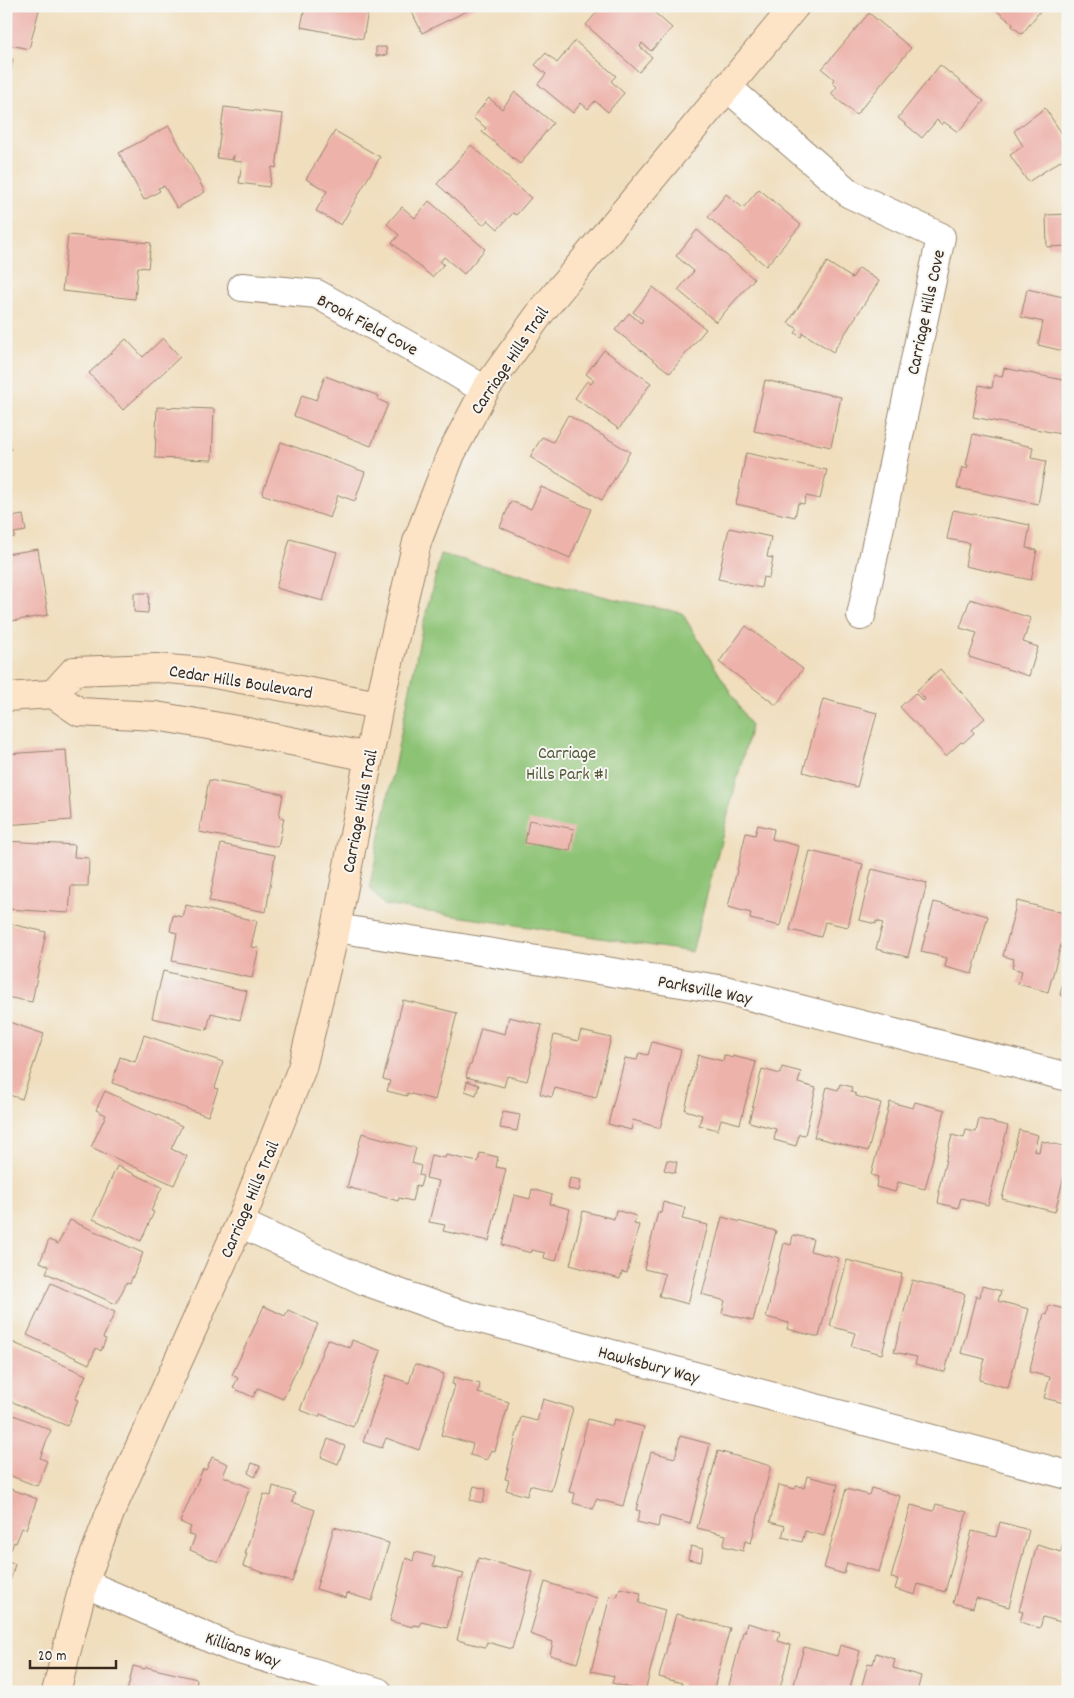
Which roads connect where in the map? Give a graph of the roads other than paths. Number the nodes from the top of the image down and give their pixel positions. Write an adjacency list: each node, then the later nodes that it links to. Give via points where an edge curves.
1 (795, 6): 2 (street, Carriage Hills Trail)
2 (727, 87): 4 (street, Carriage Hills Trail, via 541,312); 5 (street, Carriage Hills Cove, via 850,194 941,237)
3 (242, 287): 4 (street, Brook Field Cove, via 317,294)
4 (485, 390): 8 (street, Carriage Hills Trail, via 451,454 417,542)
5 (861, 616)
6 (53, 694): 7 (street); 8 (street, Cedar Hills Boulevard, via 74,671 156,668 204,672); 9 (street, via 79,712 156,716)
7 (6, 697)
8 (379, 704): 9 (street, Carriage Hills Trail)
9 (369, 757): 10 (street, Carriage Hills Trail)
10 (336, 928): 11 (street, Parksville Way, via 725,990); 12 (street, Carriage Hills Trail, via 302,1068)
11 (1068, 1077)
12 (240, 1223): 13 (street, Hawksbury Way, via 365,1282 450,1311); 14 (street, Carriage Hills Trail, via 110,1513)
13 (1068, 1475)
14 (84, 1583): 15 (street, Carriage Hills Trail); 16 (street, Killians Way, via 230,1647)
15 (56, 1692)
16 (378, 1692)

